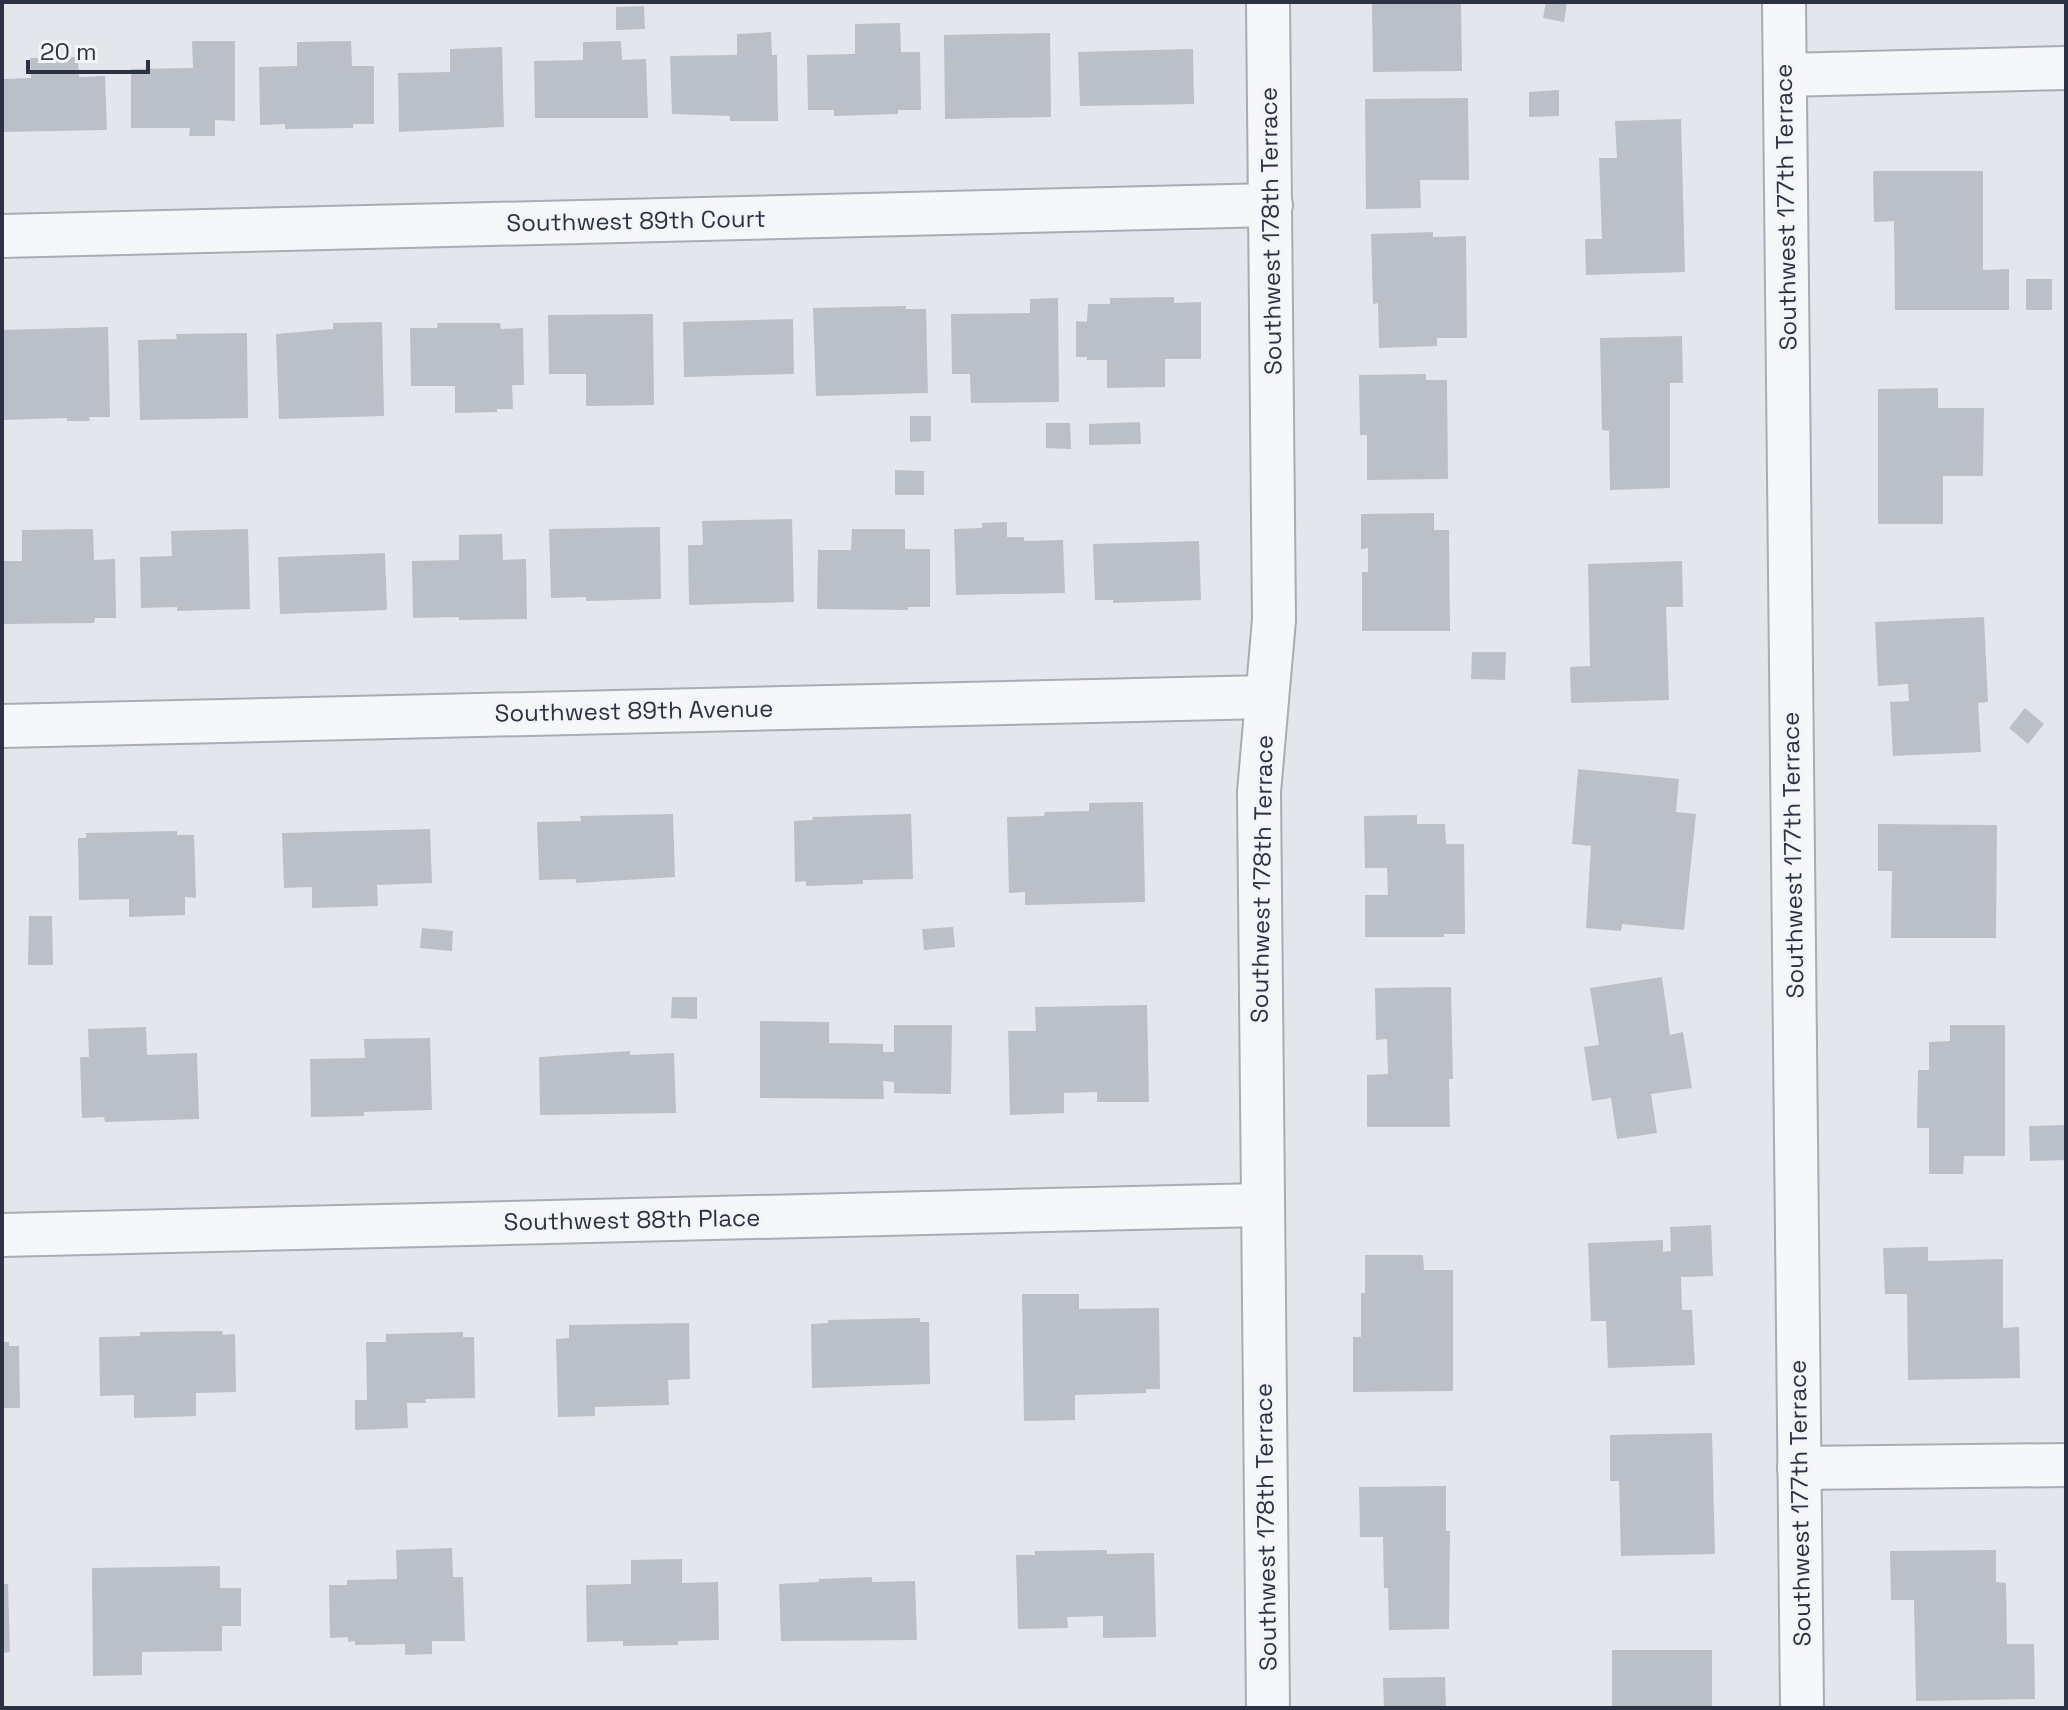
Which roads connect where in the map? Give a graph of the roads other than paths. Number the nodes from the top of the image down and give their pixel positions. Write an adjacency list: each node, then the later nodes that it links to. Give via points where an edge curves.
1 (1268, 2): 5 (street, Southwest 178th Terrace)
2 (1784, 2): 4 (street, Southwest 177th Terrace)
3 (2066, 68): 4 (street)
4 (1785, 75): 12 (street, Southwest 177th Terrace)
5 (1271, 205): 6 (street, Southwest 89th Court); 7 (street, Southwest 178th Terrace, via 1274,620)
6 (2, 236)
7 (1267, 697): 8 (street, Southwest 89th Avenue); 9 (street, Southwest 178th Terrace, via 1259,792)
8 (2, 726)
9 (1261, 1205): 10 (street, Southwest 88th Place); 13 (street, Southwest 178th Terrace)
10 (2, 1235)
11 (2066, 1465): 12 (street)
12 (1799, 1468): 14 (street, Southwest 177th Terrace)
13 (1268, 1708)
14 (1802, 1708)

